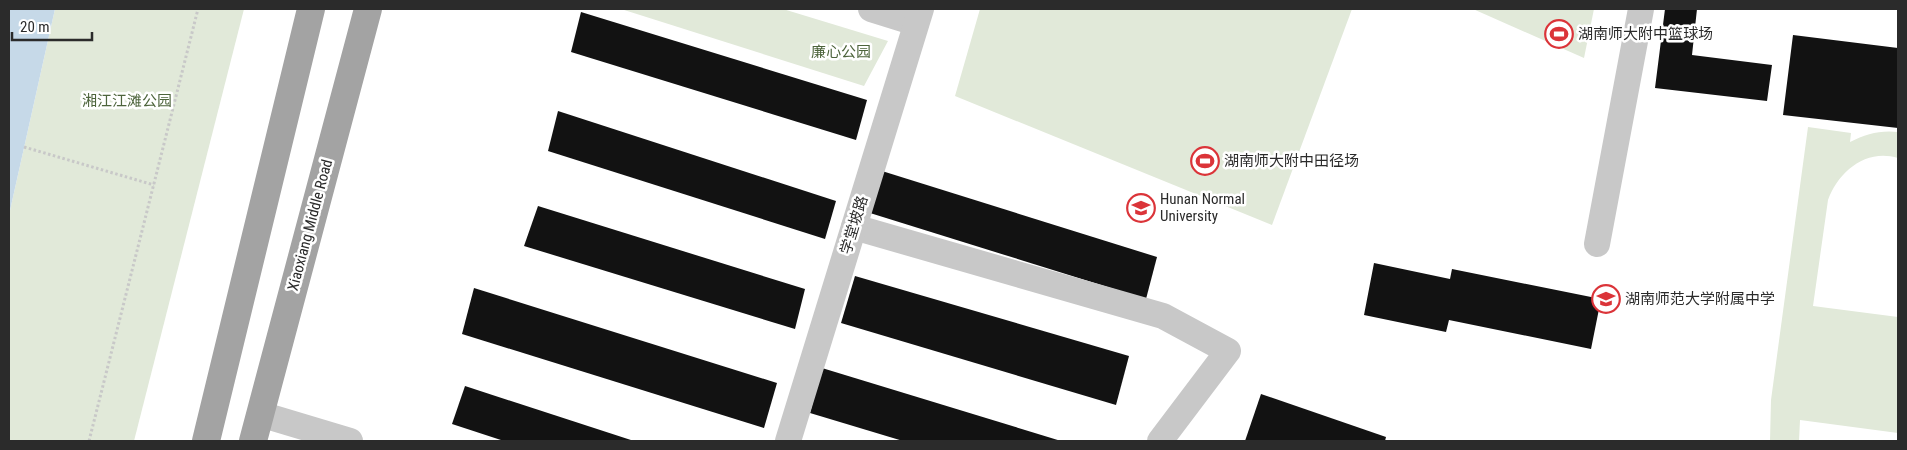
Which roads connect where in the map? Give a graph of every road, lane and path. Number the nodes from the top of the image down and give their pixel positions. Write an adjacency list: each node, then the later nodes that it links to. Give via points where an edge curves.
1 (198, 9): 8 (path)
2 (311, 9): 13 (main road)
3 (368, 9): 11 (main road, Xiaoxiang Middle Road)
4 (871, 9): 6 (street)
5 (1641, 9): 10 (street)
6 (918, 16): 9 (street, 学堂坡路)
7 (24, 147): 8 (path)
8 (154, 185): 12 (path)
9 (854, 227): 16 (street, 学堂坡路); 17 (street, via 1163,316 1228,351)
10 (1597, 244)
11 (260, 414): 14 (main road, Xiaoxiang Middle Road); 15 (street)
12 (89, 441)
13 (206, 441)
14 (253, 441)
15 (350, 441)
16 (788, 441)
17 (1160, 441)

